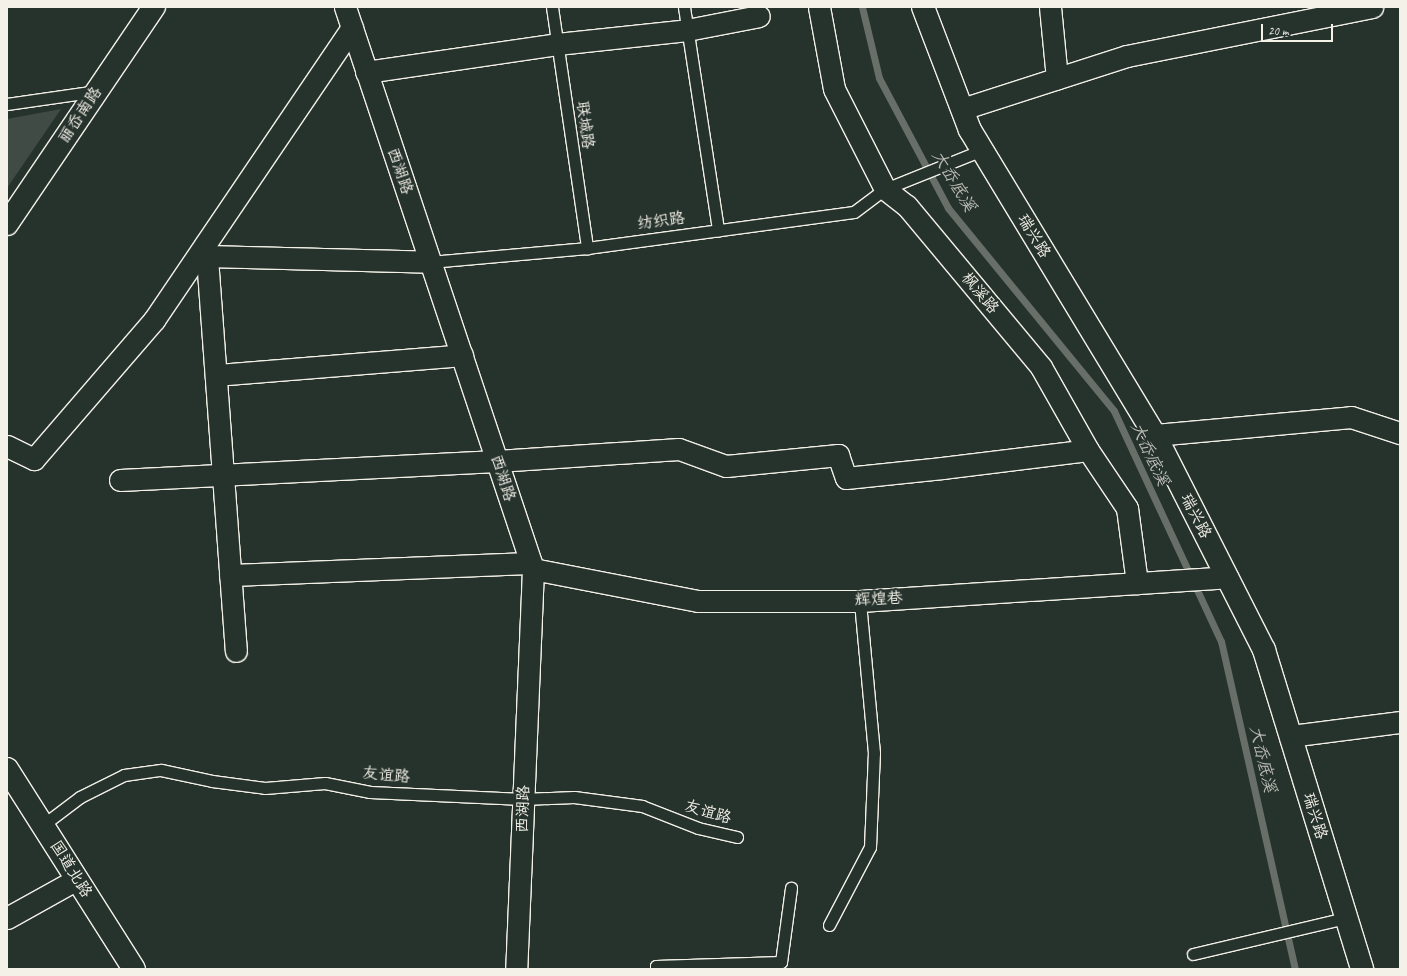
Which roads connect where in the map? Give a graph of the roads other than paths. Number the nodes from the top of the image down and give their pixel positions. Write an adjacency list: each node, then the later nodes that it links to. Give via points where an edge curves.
1 (154, 7): 15 (street, 丽岙南路)
2 (345, 7): 10 (street, 西湖路)
3 (552, 7): 12 (lane, 联城路)
4 (684, 7): 11 (lane)
5 (819, 7): 19 (street, 枫溪路, via 834,89)
6 (923, 7): 17 (street, 瑞兴路)
7 (1050, 7): 14 (street)
8 (1372, 7): 14 (street, via 1127,56)
9 (758, 16): 11 (street)
10 (352, 28): 13 (street, 西湖路); 23 (street)
11 (687, 30): 12 (street); 21 (lane)
12 (557, 44): 13 (street); 22 (lane, 联城路)
13 (366, 72): 24 (street, 西湖路)
14 (1057, 79): 17 (street)
15 (97, 90): 16 (lane); 20 (street, 丽岙南路)
16 (7, 104)
17 (962, 109): 18 (street, 瑞兴路)
18 (979, 150): 19 (lane, 纺织路); 28 (street, 瑞兴路)
19 (886, 189): 21 (lane, 纺织路, via 854,212); 30 (street, 枫溪路, via 907,206 1041,367)
20 (7, 224)
21 (718, 230): 22 (lane, 纺织路)
22 (587, 248): 24 (lane, 纺织路)
23 (207, 250): 24 (street); 26 (street); 29 (street, via 154,320 34,459)
24 (430, 262): 25 (street, 西湖路)
25 (462, 355): 26 (street); 31 (street, 西湖路)
26 (216, 375): 32 (street)
27 (1400, 434): 28 (street, via 1352,417)
28 (1155, 435): 36 (street, 瑞兴路)
29 (7, 446)
30 (1088, 450): 31 (street, via 846,478 838,455 726,466 679,449); 37 (street, 枫溪路, via 1127,508)
31 (497, 461): 32 (street); 34 (street, 西湖路)
32 (223, 475): 33 (street); 35 (street)
33 (120, 480)
34 (532, 566): 35 (street, 辉煌巷); 38 (street, 辉煌巷, via 698,601); 44 (street, 西湖路)
35 (230, 575): 39 (street)
36 (1227, 577): 37 (street, 辉煌巷); 41 (street, 瑞兴路, via 1264,650)
37 (1136, 583): 38 (street, 辉煌巷)
38 (860, 601): 51 (lane, via 874,754 870,847)
39 (236, 651)
40 (1400, 722): 41 (street)
41 (1290, 736): 50 (street, 瑞兴路)
42 (7, 769): 43 (street, 国道北路)
43 (13, 790): 45 (street, 国道北路)
44 (523, 799): 45 (lane, 友谊路, via 370,792 325,783 265,788 212,781 161,770 124,775 80,797); 46 (lane, 友谊路, via 574,797 642,806 698,828); 54 (street, 西湖路)
45 (43, 824): 47 (street, 国道北路)
46 (737, 837)
47 (77, 879): 49 (street); 53 (street, 国道北路)
48 (791, 888): 55 (lane, via 781,962 656,966)
49 (7, 918)
50 (1345, 918): 52 (lane); 56 (street, 瑞兴路)
51 (829, 925)
52 (1193, 954)
53 (134, 969)
54 (516, 969)
55 (656, 969)
56 (1362, 969)

